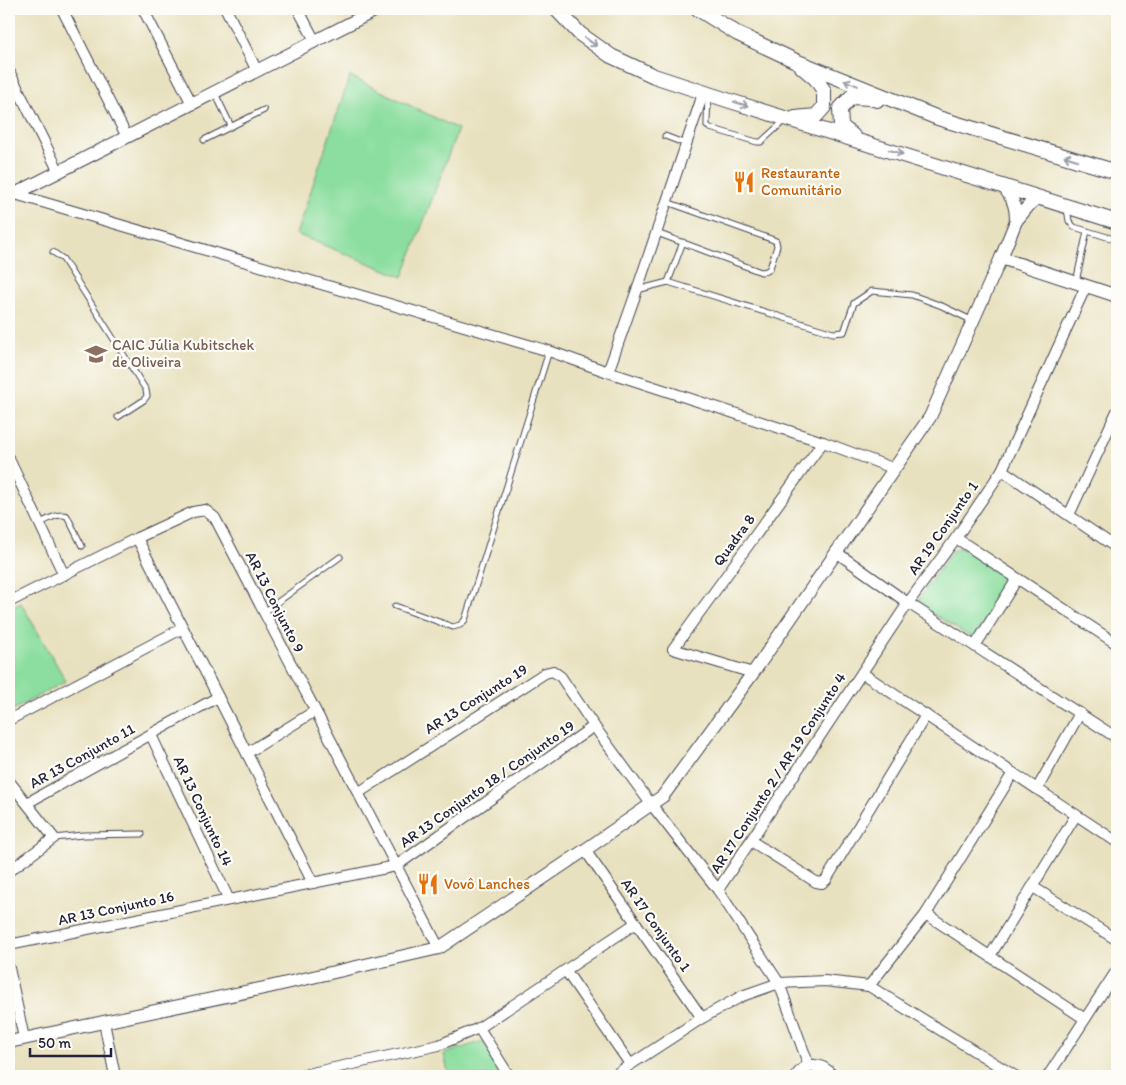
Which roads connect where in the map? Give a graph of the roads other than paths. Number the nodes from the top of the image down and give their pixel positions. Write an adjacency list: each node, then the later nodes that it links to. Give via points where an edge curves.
1 (62, 9): 20 (street)
2 (144, 9): 14 (street)
3 (226, 9): 11 (street)
4 (298, 9): 8 (street)
5 (378, 9): 8 (street)
6 (556, 9): 13 (main road, one-way to 13, via 580,34 611,56 654,76)
7 (698, 9): 9 (main road, via 738,34)
8 (315, 41): 11 (street)
9 (798, 62): 16 (main road, via 824,91 824,107 816,116); 17 (main road, one-way to 9)
10 (9, 71): 24 (street)
11 (257, 71): 12 (street)
12 (214, 92): 14 (street); 18 (lane)
13 (706, 93): 16 (main road, one-way to 16); 16 (lane, via 707,126 710,128 761,142); 23 (street)
14 (192, 104): 20 (street)
15 (264, 110): 18 (lane)
16 (787, 118): 22 (main road)
17 (938, 118): 22 (main road, via 870,98 850,97 840,109 841,126); 25 (main road, one-way to 17)
18 (231, 126): 21 (lane)
19 (665, 136): 23 (lane)
20 (127, 137): 24 (street)
21 (204, 140)
22 (860, 141): 26 (main road, one-way to 26)
23 (686, 144): 29 (street)
24 (59, 172): 27 (street)
25 (1117, 172)
26 (1003, 186): 28 (main road); 31 (street, via 1015,204)
27 (12, 196): 44 (street)
28 (1038, 197): 30 (main road); 31 (street)
29 (667, 202): 34 (street); 36 (lane, via 771,239 777,246 770,268 761,272)
30 (1066, 206): 32 (main road); 33 (lane, via 1069,221 1074,227)
31 (1016, 221): 38 (street)
32 (1117, 222)
33 (1087, 231): 35 (lane); 40 (lane)
34 (657, 233): 36 (lane); 41 (street)
35 (1117, 240)
36 (683, 242): 39 (lane)
37 (53, 252): 47 (lane, via 63,259 146,390 144,400)
38 (1001, 258): 40 (street); 43 (street)
39 (668, 282): 41 (lane); 43 (lane, via 833,333 844,332 854,303 872,291 912,295)
40 (1081, 284): 42 (street); 51 (street, AR 19 Conjunto 1)
41 (637, 290): 45 (street)
42 (1117, 296)
43 (973, 321): 50 (street, via 930,417)
44 (549, 352): 45 (street); 64 (lane, via 465,620 453,627)
45 (608, 372): 48 (street)
46 (1117, 411): 52 (street)
47 (118, 417)
48 (823, 442): 50 (street); 69 (street, Quadra 8, via 673,649)
49 (9, 459): 53 (street)
50 (895, 469): 58 (street)
51 (1002, 470): 52 (street); 55 (street, AR 19 Conjunto 1)
52 (1069, 515): 57 (street)
53 (39, 524): 56 (lane, via 59,515 67,516); 60 (street)
54 (137, 538): 60 (street); 65 (street, AR 13 Conjunto 9, via 193,512 205,510 215,518); 66 (street)
55 (956, 538): 61 (street); 63 (street, AR 19 Conjunto 1)
56 (82, 546)
57 (1117, 548)
58 (836, 552): 63 (street); 69 (street)
59 (340, 557): 65 (lane)
60 (64, 575): 62 (street)
61 (1018, 579): 67 (street); 68 (street)
62 (9, 602)
63 (908, 603): 68 (street); 70 (street, AR 19 Conjunto 1)
64 (395, 606)
65 (264, 612): 72 (street, AR 13 Conjunto 9)
66 (183, 628): 71 (street); 75 (street)
67 (1117, 644)
68 (975, 646): 73 (street)
69 (753, 673): 85 (street, via 663,796)
70 (862, 673): 74 (street); 89 (street, AR 17 Conjunto 2 / AR 19 Conjunto 4)
71 (218, 697): 77 (street, AR 13 Conjunto 11); 79 (street)
72 (315, 711): 79 (street); 83 (street, AR 13 Conjunto 9)
73 (1080, 713): 78 (street); 82 (street)
74 (926, 716): 80 (street); 89 (street, via 822,883)
75 (9, 720)
76 (594, 726): 83 (street, AR 13 Conjunto 19, via 561,677 553,671 545,673); 85 (street); 92 (street, AR 13 Conjunto 18 / Conjunto 19)
77 (151, 735): 84 (street, AR 13 Conjunto 11); 97 (street, AR 13 Conjunto 14)
78 (1117, 738)
79 (247, 753): 94 (street)
80 (1013, 773): 82 (street); 98 (street)
81 (9, 781): 84 (street)
82 (1037, 789): 86 (street)
83 (358, 792): 92 (street, AR 13 Conjunto 9)
84 (27, 803): 88 (street)
85 (652, 804): 91 (street); 96 (street)
86 (1076, 815): 90 (street); 95 (street)
87 (142, 834): 88 (lane, via 84,834)
88 (54, 838): 93 (street)
89 (751, 841): 96 (street, AR 17 Conjunto 2 / AR 19 Conjunto 4)
90 (1117, 842)
91 (585, 850): 99 (street, AR 17 Conjunto 1); 102 (street)
92 (396, 866): 94 (street, AR 13 Conjunto 16); 102 (street, AR 13 Conjunto 9)
93 (9, 871)
94 (313, 883): 97 (street, AR 13 Conjunto 16)
95 (1033, 887): 100 (street); 103 (street)
96 (718, 890): 107 (street)
97 (229, 900): 101 (street, AR 13 Conjunto 16)
98 (926, 914): 103 (street); 108 (street)
99 (636, 923): 106 (street); 109 (street, AR 17 Conjunto 1)
100 (1117, 940)
101 (9, 945)
102 (439, 948): 111 (street)
103 (990, 956): 110 (street)
104 (9, 968): 113 (street)
105 (1117, 970): 110 (street)
106 (566, 971): 112 (street); 115 (street)
107 (779, 983): 108 (street, via 825,981); 109 (street, via 742,996); 117 (street)
108 (869, 986): 123 (street)
109 (702, 1018): 115 (street)
110 (1085, 1019): 124 (street)
111 (104, 1022): 113 (street); 118 (street)
112 (479, 1028): 116 (street, via 439,1044); 120 (street)
113 (24, 1038): 114 (street)
114 (9, 1042)
115 (630, 1064): 121 (street)
116 (337, 1072): 119 (street)
117 (799, 1072): 122 (street, via 816,1066 823,1067)
118 (115, 1076)
119 (298, 1076)
120 (509, 1076)
121 (613, 1076)
122 (832, 1076)
123 (1015, 1076)
124 (1048, 1076)

